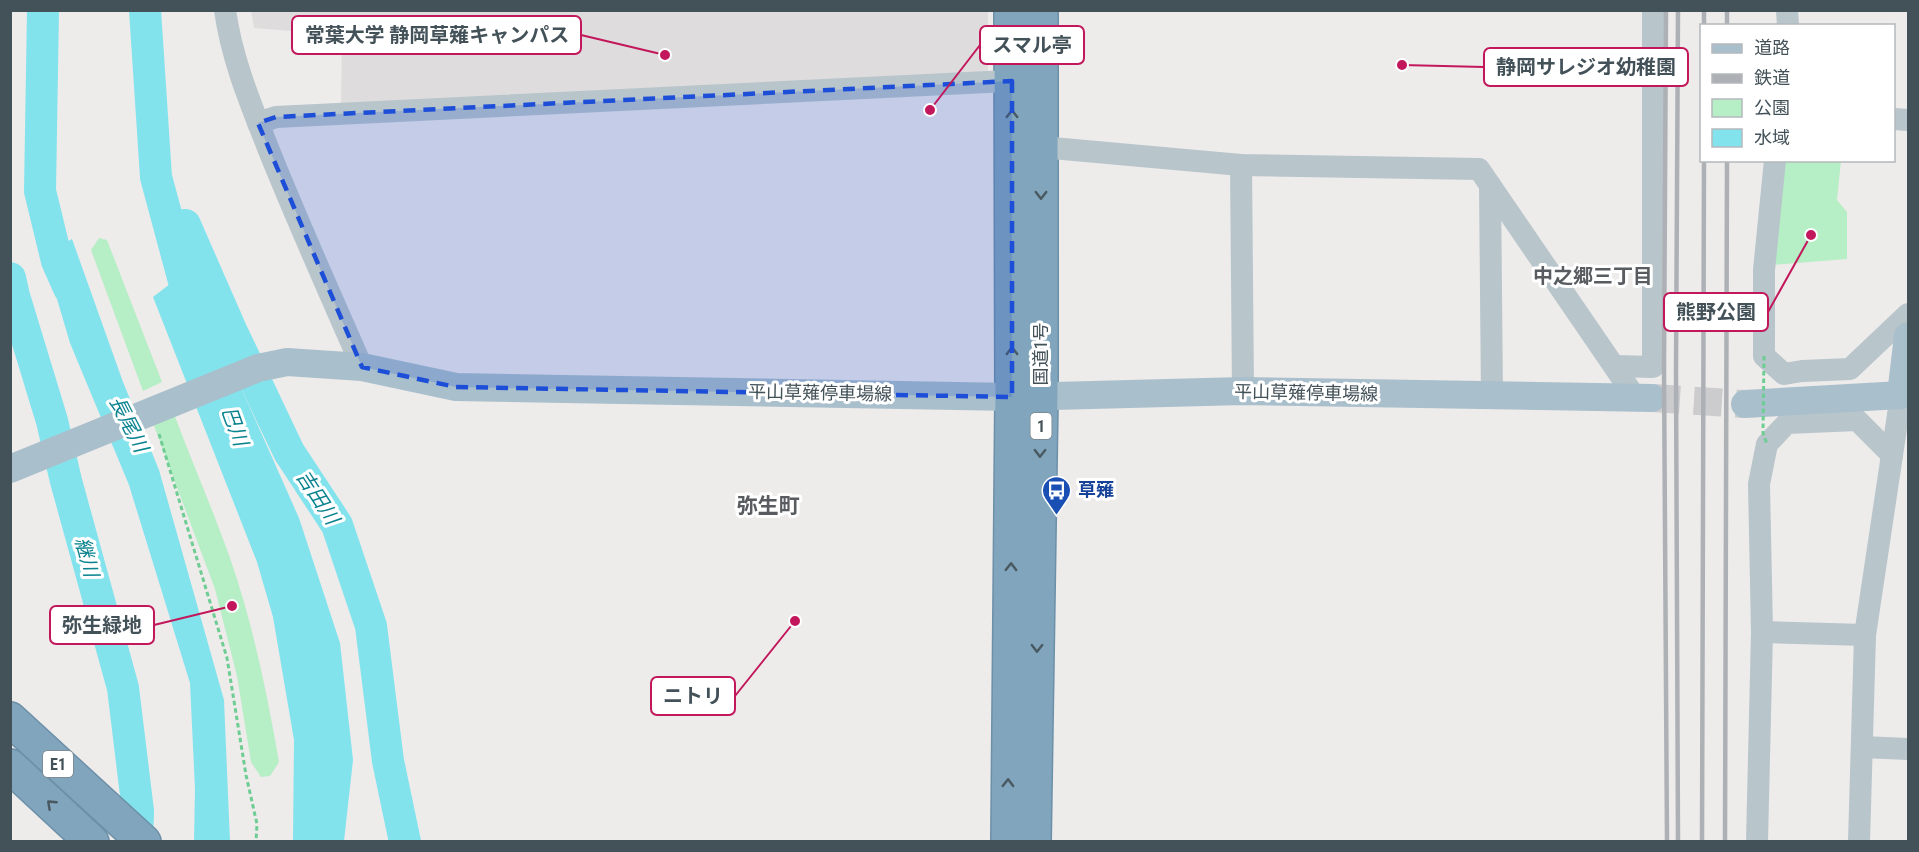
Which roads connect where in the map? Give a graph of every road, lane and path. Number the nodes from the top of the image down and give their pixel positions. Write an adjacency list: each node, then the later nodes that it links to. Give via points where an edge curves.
1 (225, 10): 6 (street, via 228,39)
2 (1011, 10): 5 (highway, 国道1号 / 1)
3 (1041, 10): 5 (highway, 国道1号 / 1)
4 (1653, 10): 14 (street, via 1653,367)
5 (1026, 80): 6 (street, via 276,117); 7 (highway, 国道1号 / 1); 18 (highway, 国道1号 / 1, one-way to 5)
6 (258, 123): 15 (street)
7 (1041, 147): 9 (street); 18 (highway, 国道1号 / 1, one-way to 18)
8 (1775, 162): 13 (street, via 1764,270)
9 (1241, 165): 10 (street, via 1479,169); 16 (street)
10 (1490, 185): 14 (street); 19 (street)
11 (1908, 314): 13 (street, via 1850,369 1784,374)
12 (1908, 336): 17 (main road)
13 (1764, 356): 23 (path, bridge, via 1763,433)
14 (1614, 366): 20 (street)
15 (362, 367): 18 (main road, 平山草薙停車場線, via 456,387); 22 (main road, 平山草薙停車場線, via 287,362 258,368)
16 (1243, 391): 18 (main road, 平山草薙停車場線); 19 (main road, 平山草薙停車場線)
17 (1905, 394): 21 (main road); 24 (street)
18 (1027, 396): 35 (highway, 国道1号 / 1, one-way to 18); 36 (highway, 国道1号 / 1, one-way to 36)
19 (1492, 396): 20 (main road, 平山草薙停車場線)
20 (1644, 398)
21 (1745, 404)
22 (148, 413): 25 (main road, 平山草薙停車場線); 34 (path, via 227,658 257,824)
23 (1767, 444): 24 (street, via 1788,423 1857,420); 26 (street, via 1759,484)
24 (1892, 455): 27 (street)
25 (10, 469)
26 (1762, 632): 27 (street); 37 (street)
27 (1864, 634): 29 (street)
28 (10, 719): 33 (highway, E1)
29 (1862, 747): 30 (street); 38 (street)
30 (1908, 749)
31 (10, 766): 32 (highway, E1, one-way to 31)
32 (92, 842)
33 (144, 842)
34 (256, 842)
35 (1008, 842)
36 (1034, 842)
37 (1757, 842)
38 (1859, 842)

